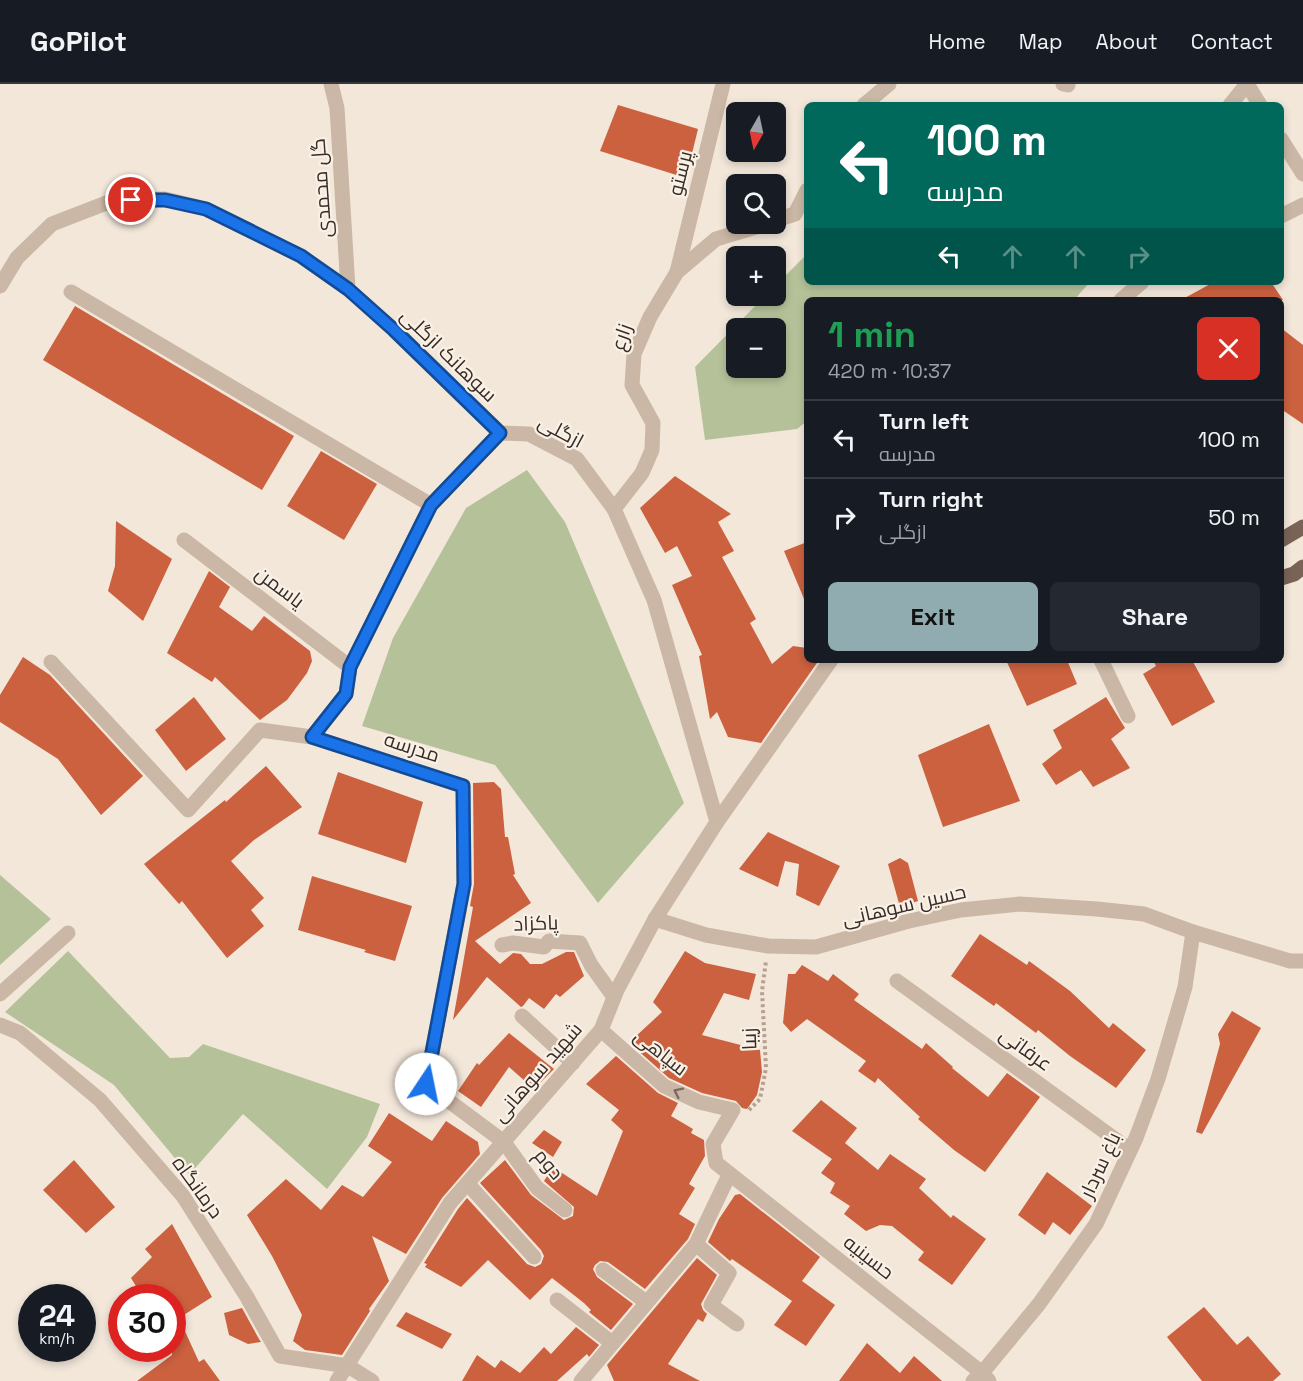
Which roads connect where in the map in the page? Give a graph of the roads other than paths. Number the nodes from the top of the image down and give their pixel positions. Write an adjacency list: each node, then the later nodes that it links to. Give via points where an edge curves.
1 (331, 84): 18 (street, گل محمدی, via 337,108)
2 (723, 84): 15 (street, پرستو)
3 (889, 84): 5 (street)
4 (1247, 84): 6 (street); 7 (street)
5 (868, 102)
6 (1232, 102)
7 (1258, 102)
8 (1284, 144): 9 (street)
9 (1303, 174)
10 (804, 196): 13 (street, via 795,214)
11 (1303, 205): 12 (street)
12 (1284, 214)
13 (786, 217)
14 (733, 234): 15 (street, زارع, via 716,239)
15 (677, 272): 23 (street, زارع, via 634,354 632,386 653,423 652,450 642,473)
16 (1138, 285): 20 (street)
17 (0, 286): 18 (street, سوهانک ازگلی, via 17,258 52,224 114,200 165,200 206,209 301,256)
18 (348, 289): 21 (street, سوهانک ازگلی)
19 (71, 292): 22 (street)
20 (1124, 297)
21 (500, 433): 22 (street); 23 (street, ازگلی, via 529,434 576,459)
22 (431, 505): 32 (street)
23 (614, 509): 35 (street, ازگلی, via 654,600)
24 (1303, 527): 25 (main road)
25 (1284, 538)
26 (184, 540): 32 (street, یاسمن)
27 (1303, 567): 28 (main road)
28 (1284, 577)
29 (51, 662): 34 (street, مدرسه, via 188,810 260,730)
30 (829, 663): 35 (street, شهید سوهانی)
31 (1102, 663): 33 (street)
32 (350, 667): 34 (street, via 346,694)
33 (1128, 716)
34 (312, 737): 49 (street, مدرسه, via 463,786 464,884 426,1084)
35 (717, 822): 36 (street, شهید سوهانی)
36 (655, 919): 37 (street, حسین سوهانی, via 706,935 768,946 816,947 961,910 1020,904 1144,914); 43 (street, شهید سوهانی)
37 (1193, 932): 40 (street, حسین سوهانی, via 1290,961); 50 (street, باغ سردار, via 1182,999 1158,1079)
38 (68, 933): 42 (street)
39 (502, 945): 43 (street, پاکزاد, via 544,947 549,941 580,944)
40 (1303, 961)
41 (897, 981): 50 (street, عرفاتی)
42 (0, 994)
43 (614, 997): 46 (street, شهید سوهانی)
44 (522, 1016): 47 (street)
45 (0, 1025): 61 (street, درمانگاه, via 20,1033 100,1100 183,1196 280,1356)
46 (601, 1030): 47 (street, شهید سوهانی); 48 (street, سپاهی, one-way to 46, via 699,1102 664,1086)
47 (573, 1064): 49 (street, شهید سوهانی)
48 (733, 1110): 51 (street, حسینیه, via 713,1144 716,1163)
49 (504, 1142): 52 (street, شهید سوهانی); 53 (street, دوم, via 537,1188)
50 (1130, 1150): 62 (street, باغ سردار, via 1096,1224)
51 (729, 1175): 54 (street); 62 (street, حسینیه)
52 (468, 1184): 55 (street); 61 (street, شهید سوهانی, via 450,1203)
53 (565, 1210)
54 (696, 1244): 58 (street); 59 (street, via 729,1273 711,1305)
55 (534, 1257)
56 (603, 1270): 58 (street)
57 (557, 1300): 60 (street)
58 (646, 1302): 60 (street)
59 (737, 1324)
60 (612, 1343): 65 (street)
61 (348, 1366): 63 (street, شهید سوهانی); 64 (street)
62 (982, 1378)
63 (337, 1381)
64 (372, 1381)
65 (580, 1381)

